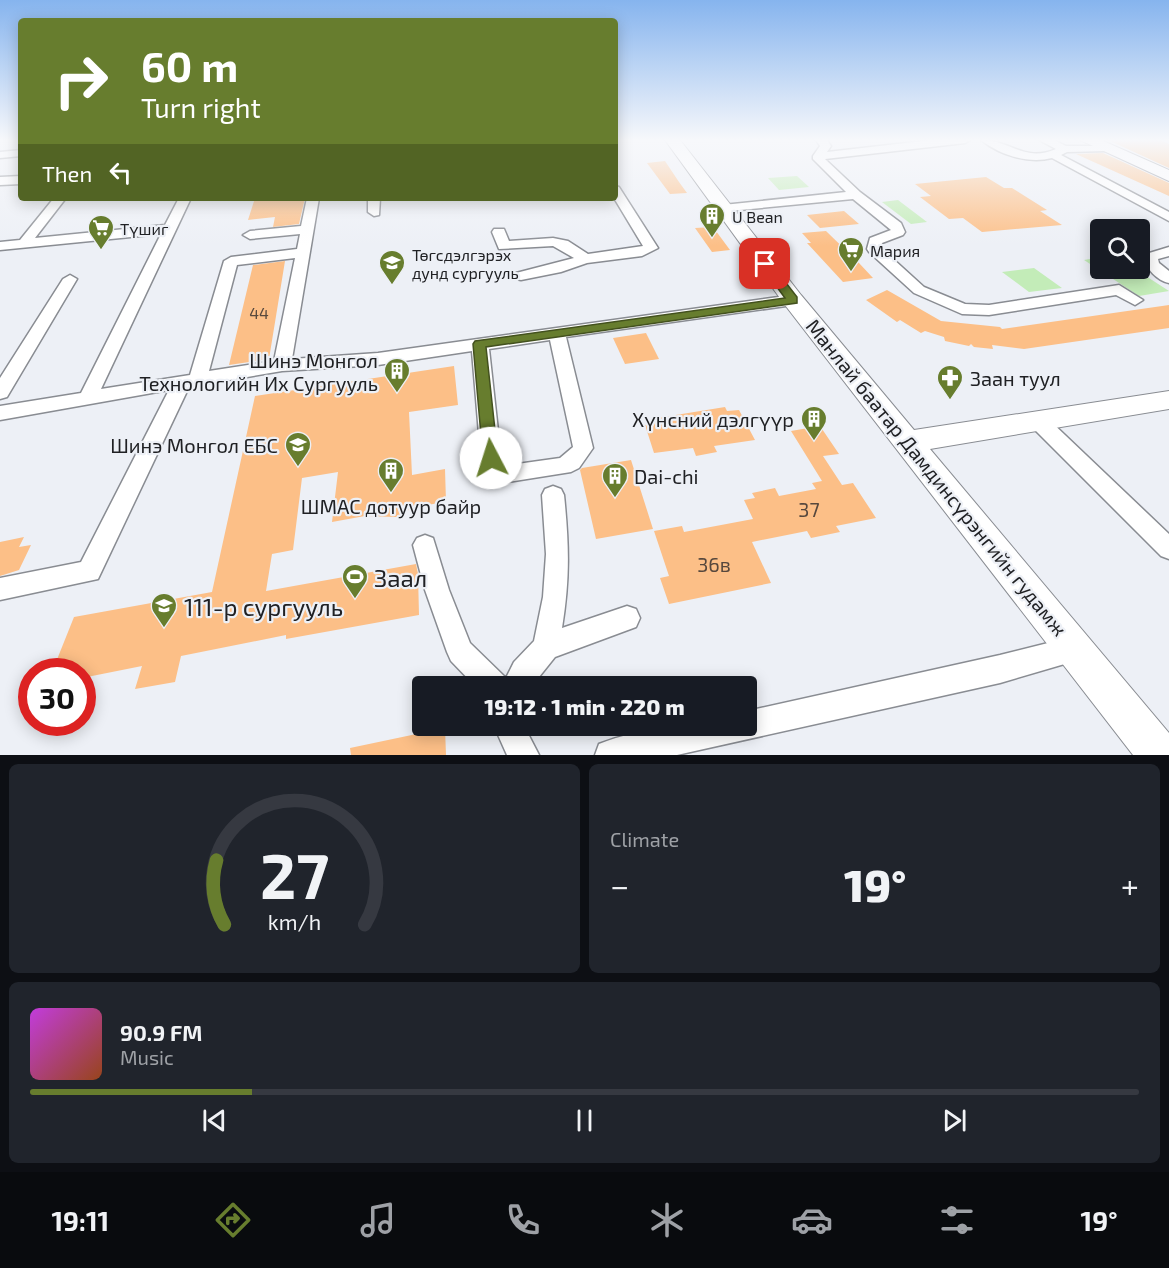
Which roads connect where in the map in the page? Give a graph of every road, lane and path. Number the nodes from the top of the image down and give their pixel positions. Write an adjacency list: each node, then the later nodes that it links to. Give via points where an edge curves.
1 (698, 175): 12 (main road, Манлай баатар Дамдинсүрэнгийн гудамж)
2 (837, 175): 7 (street)
3 (1098, 175): 14 (street)
4 (18, 180): 5 (street)
5 (0, 181)
6 (618, 195): 23 (street, via 651,248)
7 (856, 195): 12 (street); 28 (street, via 896,226 898,232 875,241 874,249 919,290 942,302 962,309 988,310 1119,290)
8 (58, 201): 19 (street)
9 (184, 201): 15 (street)
10 (312, 201): 16 (street)
11 (374, 201): 13 (street)
12 (723, 209): 27 (main road, Манлай баатар Дамдинсүрэнгийн гудамж)
13 (374, 212)
14 (1169, 217)
15 (170, 228): 19 (street); 34 (street)
16 (307, 229): 18 (street); 22 (street)
17 (499, 232): 23 (street, via 504,246 553,242)
18 (250, 235)
19 (24, 244): 20 (street)
20 (0, 246)
21 (1169, 250): 26 (street, via 1151,257 1152,264)
22 (301, 253): 31 (street); 32 (street, via 231,261)
23 (585, 259): 24 (street)
24 (521, 276)
25 (70, 279): 33 (street)
26 (1169, 279)
27 (793, 300): 29 (street); 38 (main road, Манлай баатар Дамдинсүрэнгийн гудамж)
28 (1135, 300)
29 (557, 334): 30 (street); 30 (street, via 583,448 564,466 508,474 495,467 491,458)
30 (480, 344): 31 (street, via 378,359)
31 (282, 365): 32 (street)
32 (190, 379): 34 (street); 42 (street, via 89,571)
33 (0, 393)
34 (88, 398): 36 (street)
35 (1169, 400): 37 (main road)
36 (0, 412)
37 (1038, 421): 38 (main road); 41 (street)
38 (908, 442): 45 (main road, Манлай баатар Дамдинсүрэнгийн гудамж)
39 (554, 495): 44 (street, via 558,554)
40 (425, 545): 46 (street, via 460,652)
41 (1169, 549)
42 (0, 589)
43 (627, 618): 44 (street)
44 (546, 647): 47 (street)
45 (1076, 649): 48 (street); 53 (main road, Манлай баатар Дамдинсүрэнгийн гудамж)
46 (485, 676)
47 (522, 676)
48 (757, 723)
49 (512, 736): 51 (street)
50 (696, 736): 52 (street)
51 (524, 755)
52 (610, 755)
53 (1160, 755)

